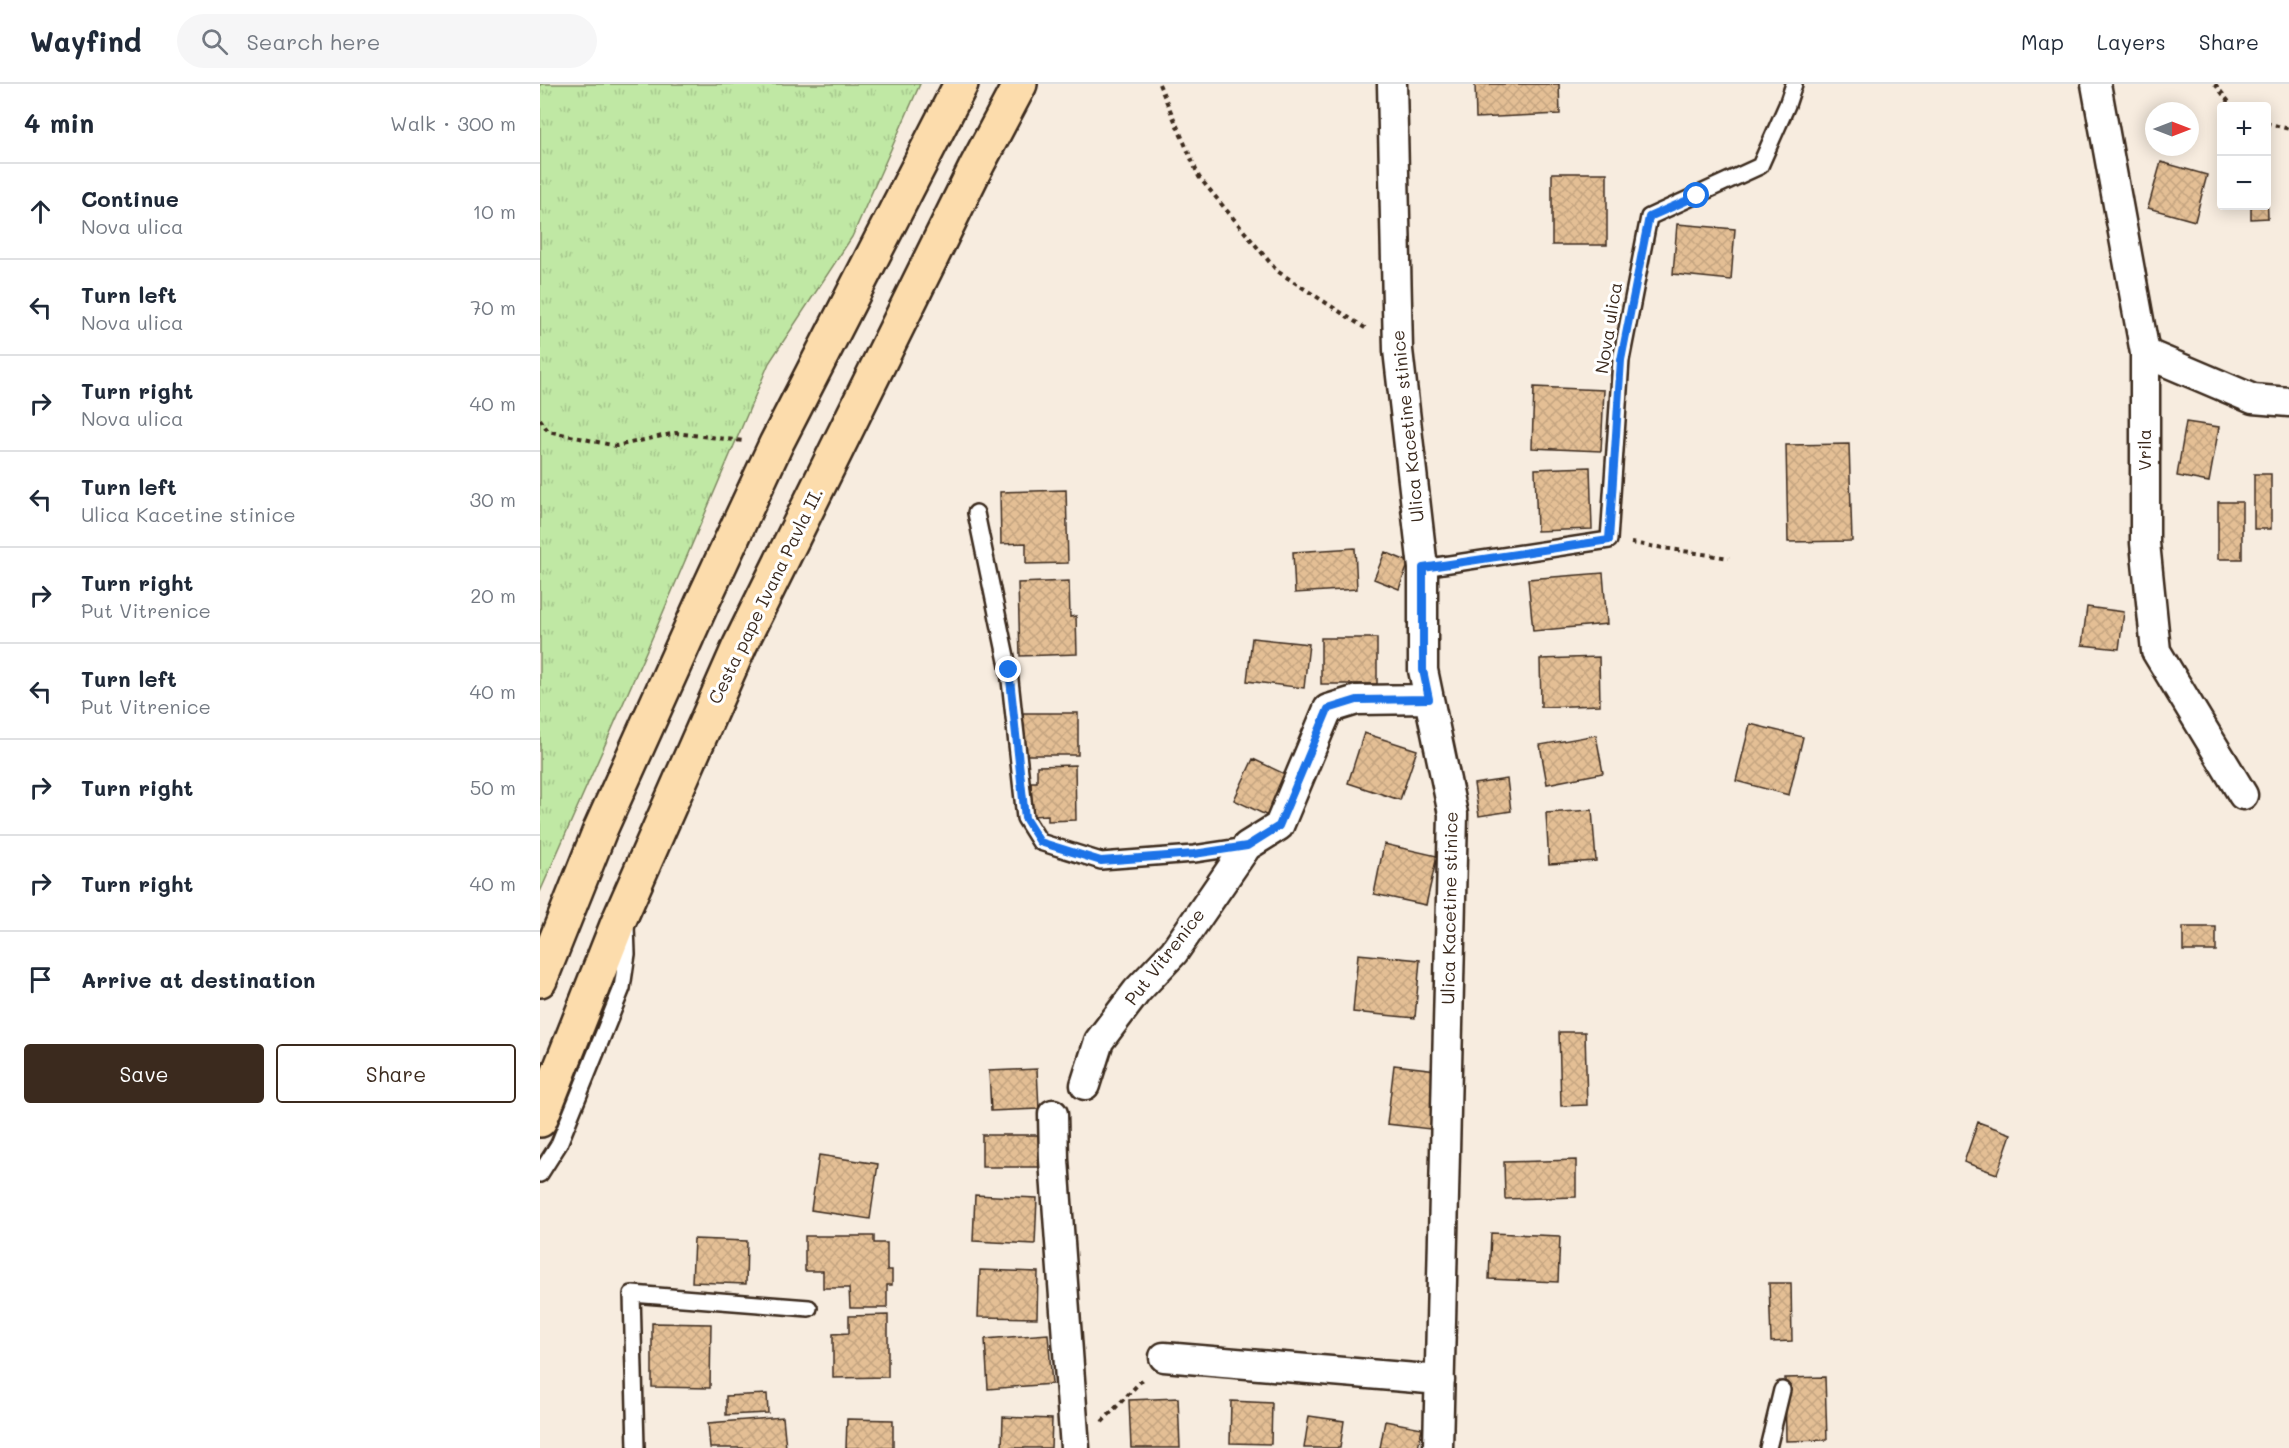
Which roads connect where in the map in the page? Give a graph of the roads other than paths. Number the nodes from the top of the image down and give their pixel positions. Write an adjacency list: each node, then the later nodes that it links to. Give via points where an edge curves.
1 (962, 84): 14 (main road, via 776,444 605,819)
2 (1020, 84): 13 (main road, Cesta pape Ivana Pavla II., via 740,645)
3 (1392, 84): 9 (street, Ulica Kacetine stinice, via 1398,350)
4 (1794, 84): 9 (lane, Nova ulica, via 1760,166 1649,217 1621,360 1609,540)
5 (2096, 84): 6 (street, Vrila)
6 (2145, 353): 7 (street, via 2253,399); 11 (street, Vrila, via 2145,543 2156,651)
7 (2289, 402)
8 (976, 513): 12 (lane, via 1009,670 1025,818 1040,842 1101,861)
9 (1423, 568): 10 (street, Ulica Kacetine stinice, via 1423,670)
10 (1429, 699): 12 (street, Put Vitrenice, via 1357,700 1328,709 1279,826); 21 (street, Ulica Kacetine stinice, via 1453,814)
11 (2243, 795)
12 (1247, 846): 15 (street, Put Vitrenice, via 1174,952 1137,991 1099,1041)
13 (624, 908): 17 (main road, Cesta pape Ivana Pavla II.); 18 (lane, via 627,954 622,988 559,1144)
14 (540, 980)
15 (1085, 1085)
16 (1053, 1114): 24 (street)
17 (540, 1120)
18 (540, 1174)
19 (809, 1308): 23 (lane, via 632,1294)
20 (1164, 1358): 21 (street)
21 (1440, 1380): 25 (street, Ulica Kacetine stinice)
22 (1782, 1390): 26 (lane)
23 (636, 1448)
24 (1076, 1448)
25 (1438, 1448)
26 (1768, 1448)

